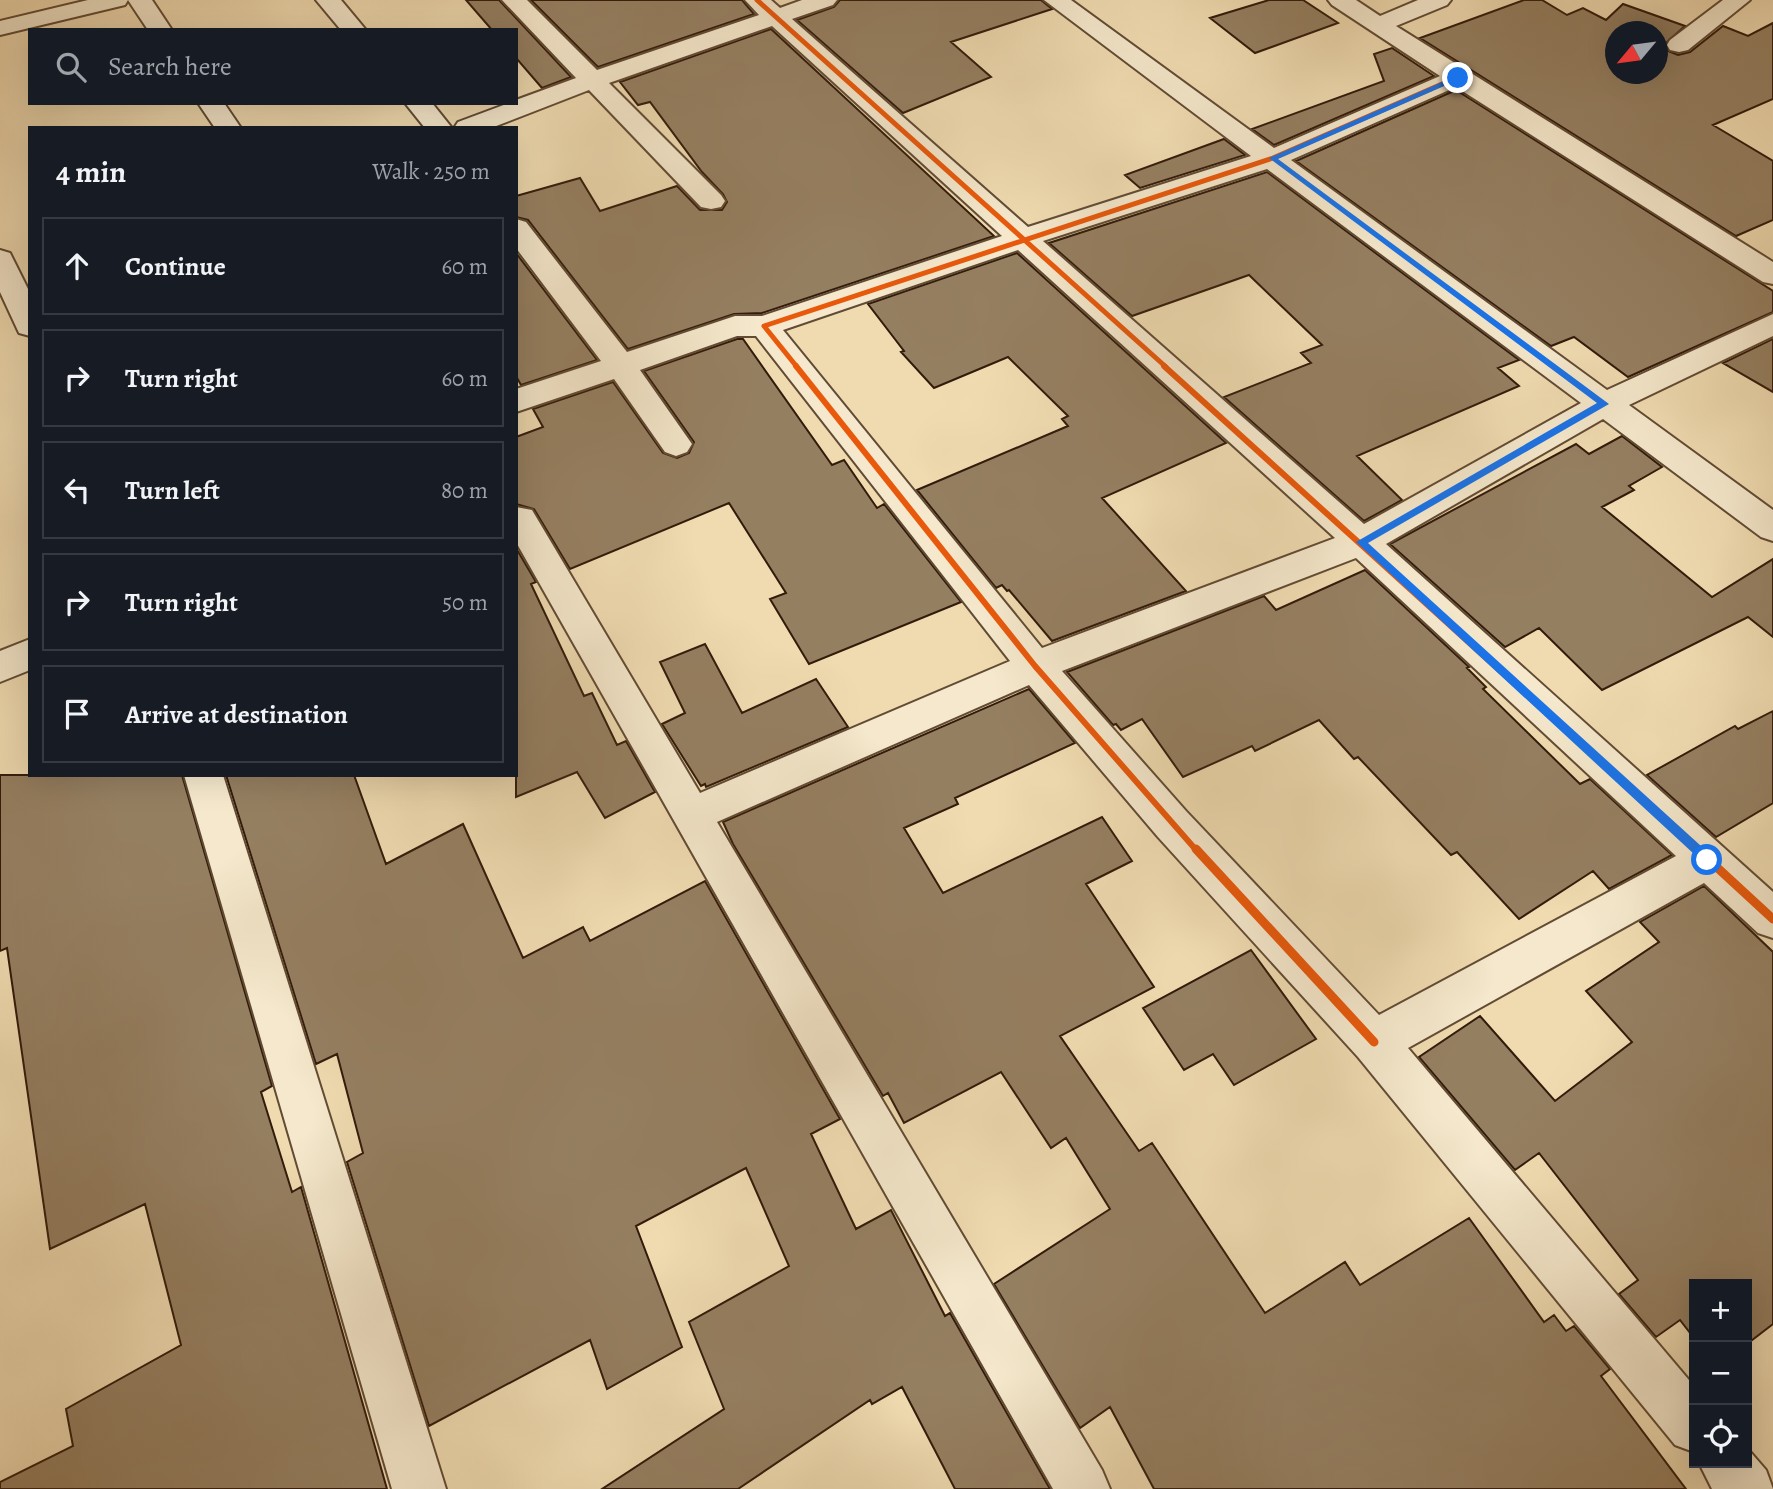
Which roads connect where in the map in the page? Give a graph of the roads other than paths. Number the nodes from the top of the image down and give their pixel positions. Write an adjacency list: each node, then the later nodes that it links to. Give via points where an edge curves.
1 (117, 0): 14 (street)
2 (140, 0): 12 (street)
3 (328, 0): 13 (street)
4 (514, 0): 17 (street)
5 (825, 0): 10 (street)
6 (1056, 0): 23 (street)
7 (1340, 0): 11 (street)
8 (1439, 0): 11 (street)
9 (1738, 0): 15 (street)
10 (767, 8): 17 (street); 26 (street)
11 (1380, 24): 16 (street)
12 (159, 28)
13 (352, 28)
14 (0, 29)
15 (1679, 45)
16 (1458, 78): 23 (street); 27 (street)
17 (593, 80): 22 (street); 24 (street)
18 (212, 105): 20 (street)
19 (420, 105): 21 (street)
20 (227, 126)
21 (437, 126)
22 (472, 126)
23 (1273, 158): 26 (street); 32 (street)
24 (711, 201)
25 (518, 231): 30 (street)
26 (1024, 238): 29 (street); 36 (street)
27 (1773, 275)
28 (1773, 324): 32 (street)
29 (764, 326): 30 (street, via 735,326); 38 (street)
30 (620, 364): 31 (street); 33 (street)
31 (518, 400)
32 (1604, 404): 35 (street); 36 (street)
33 (676, 444)
34 (520, 519): 41 (street)
35 (1773, 528)
36 (1361, 542): 38 (street); 42 (street)
37 (28, 655): 39 (street)
38 (1035, 666): 41 (street); 44 (street, via 1172,824)
39 (0, 667)
40 (204, 777): 47 (street)
41 (691, 815): 48 (street)
42 (1707, 860): 43 (street); 44 (street)
43 (1773, 919)
44 (1374, 1042): 45 (street)
45 (1689, 1420)
46 (1729, 1468): 49 (street)
47 (419, 1489)
48 (1083, 1489)
49 (1747, 1489)

